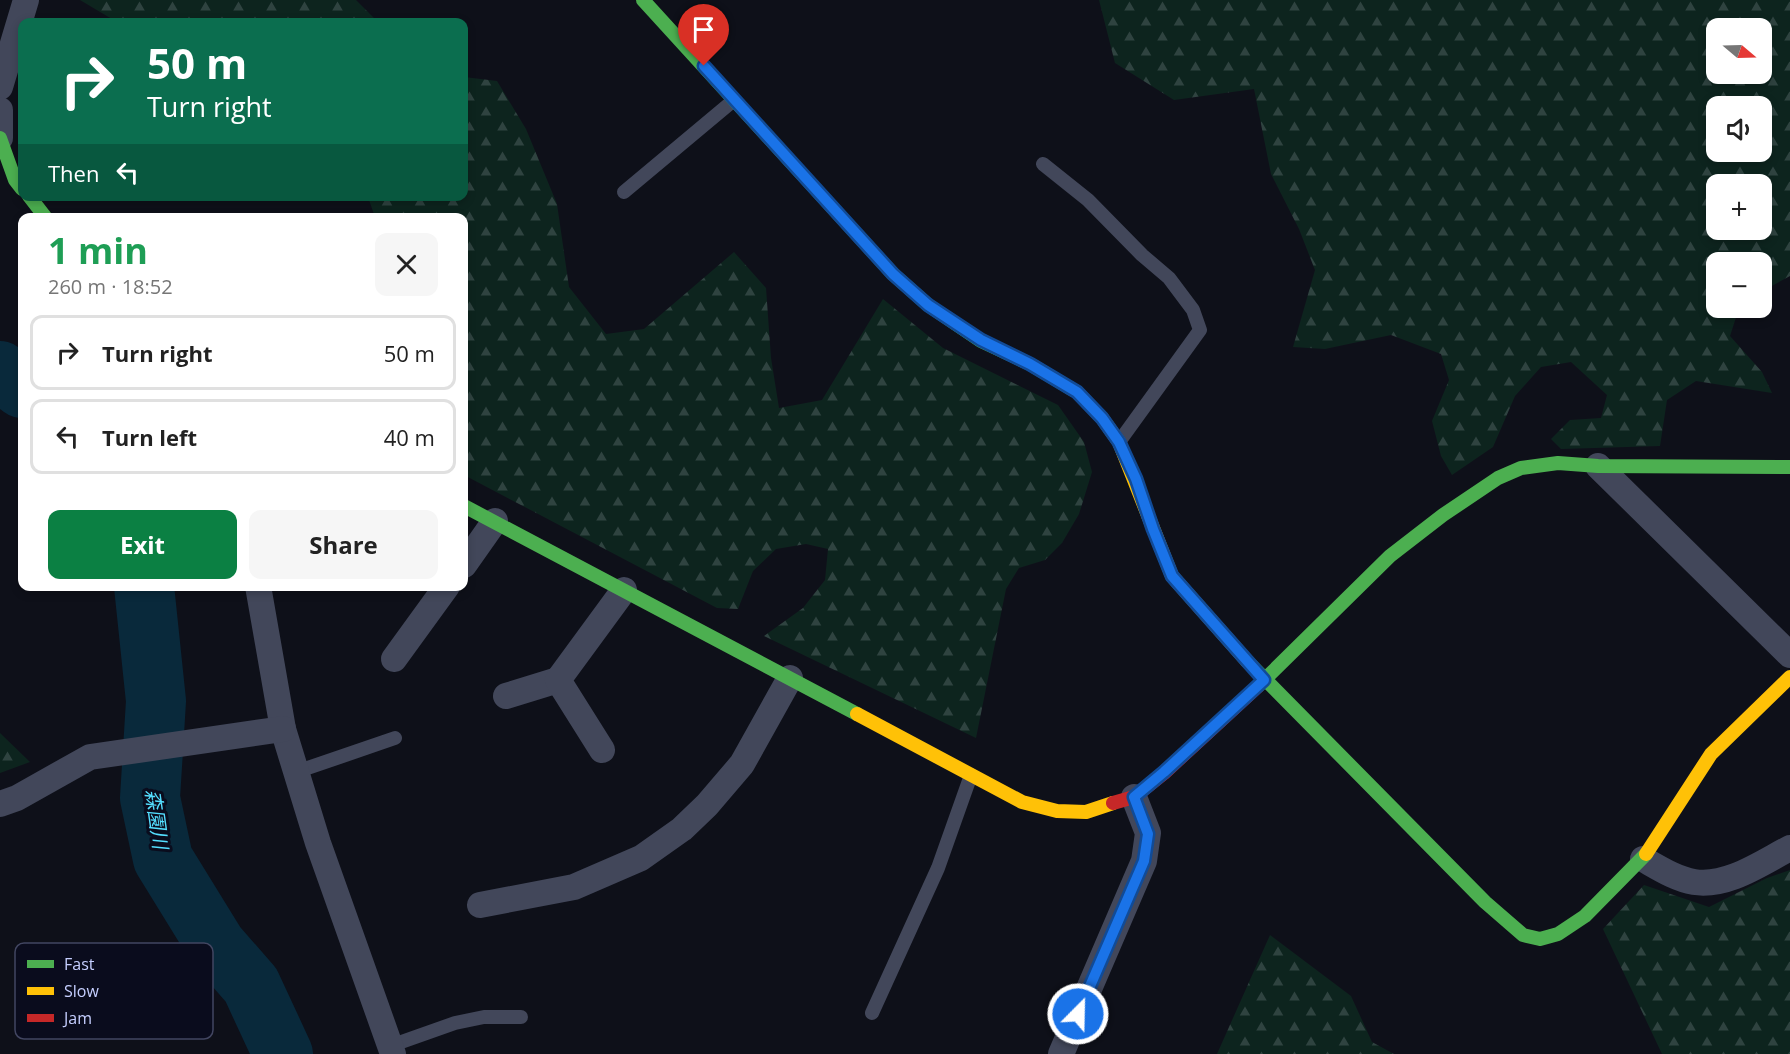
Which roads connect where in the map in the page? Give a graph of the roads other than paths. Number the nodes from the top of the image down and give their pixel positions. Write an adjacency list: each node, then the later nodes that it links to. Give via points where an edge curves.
1 (26, 0): 3 (street)
2 (643, 0): 6 (street)
3 (21, 18)
4 (18, 27): 5 (street)
5 (0, 87)
6 (734, 100): 11 (lane); 14 (street, via 893,274 928,305 981,340 1077,392)
7 (0, 110): 8 (street)
8 (0, 138): 10 (street)
9 (1043, 164): 14 (lane, via 1088,200 1169,278 1193,309 1200,330)
10 (18, 184)
11 (624, 192)
12 (32, 201): 13 (street)
13 (42, 213)
14 (1119, 442): 28 (street, via 1172,576)
15 (1598, 466): 16 (street); 23 (street); 28 (street, via 1558,463 1521,468 1498,478 1390,556)
16 (1790, 466)
17 (468, 509): 18 (street)
18 (495, 522): 19 (street); 20 (street)
19 (468, 559)
20 (624, 590): 26 (street); 27 (street)
21 (259, 591): 30 (street)
22 (443, 591): 24 (street)
23 (1790, 655)
24 (394, 659)
25 (1790, 677): 38 (street, via 1711,754)
26 (790, 678): 34 (street); 39 (street, via 742,764 682,829 641,858 574,887)
27 (558, 680): 29 (street); 32 (street)
28 (1264, 680): 35 (street); 38 (street, via 1477,894 1523,935 1540,939 1558,934 1585,916)
29 (506, 696)
30 (284, 729): 33 (street); 36 (street, via 90,757)
31 (395, 738): 33 (lane)
32 (602, 750)
33 (296, 772): 42 (street)
34 (971, 775): 35 (street, via 1022,802 1057,811 1086,812); 40 (lane, via 939,868)
35 (1134, 797): 43 (street, via 1148,834 1144,861)
36 (0, 804)
37 (1790, 848): 38 (street, via 1713,883 1693,882)
38 (1643, 859)
39 (480, 905)
40 (872, 1013)
41 (521, 1017): 42 (lane, via 484,1017 455,1023)
42 (391, 1050)
43 (1061, 1054)

